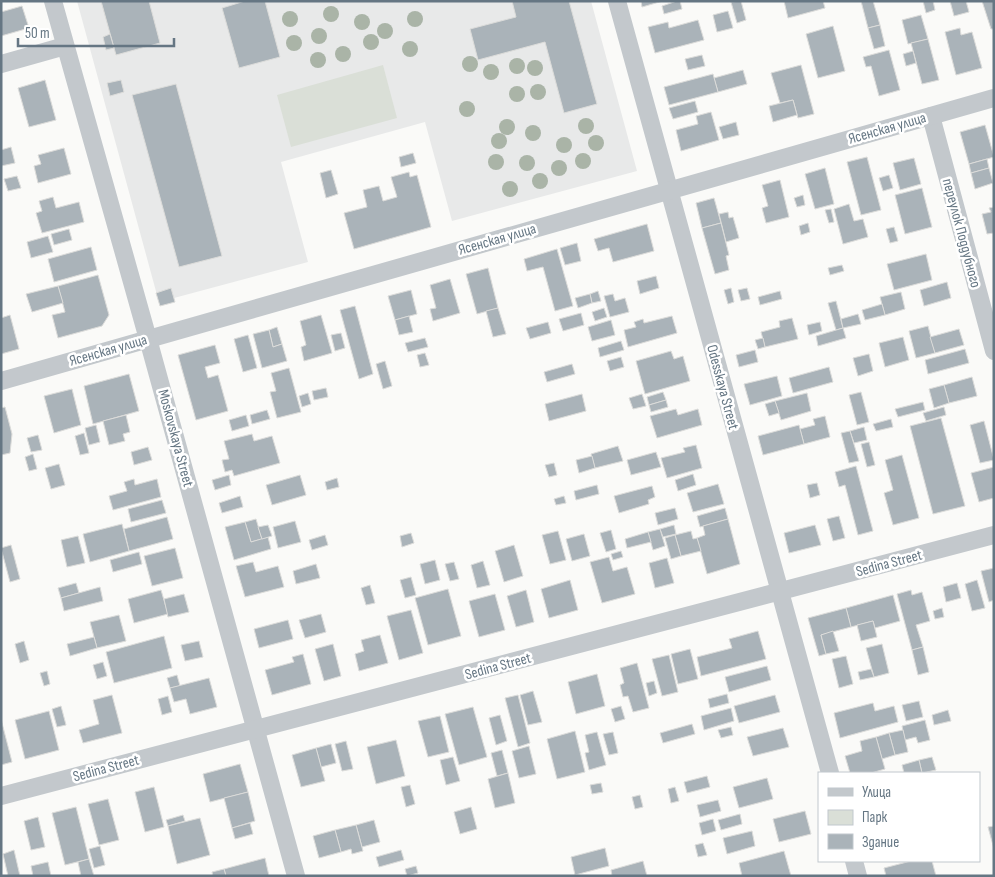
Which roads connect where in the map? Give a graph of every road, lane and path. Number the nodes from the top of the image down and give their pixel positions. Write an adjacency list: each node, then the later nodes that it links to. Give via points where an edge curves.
1 (53, 1): 3 (street, Moskovskaya Street)
2 (617, 1): 7 (street, Odesskaya Street)
3 (65, 46): 4 (street); 8 (street, Moskovskaya Street)
4 (1, 64)
5 (994, 98): 6 (street, Ясенская улица)
6 (931, 116): 7 (street, Ясенская улица); 9 (street, переулок Поддубного)
7 (669, 191): 8 (street, Ясенская улица); 12 (street, Odesskaya Street)
8 (148, 339): 10 (street, Ясенская улица); 13 (street, Moskovskaya Street)
9 (994, 351)
10 (1, 381)
11 (994, 535): 12 (street, Sedina Street)
12 (780, 592): 13 (street, Sedina Street); 14 (street, Odesskaya Street)
13 (256, 729): 15 (street, Sedina Street); 17 (street, Moskovskaya Street)
14 (830, 772)
15 (1, 796)
16 (854, 862): 18 (street)
17 (296, 876)
18 (858, 876)

